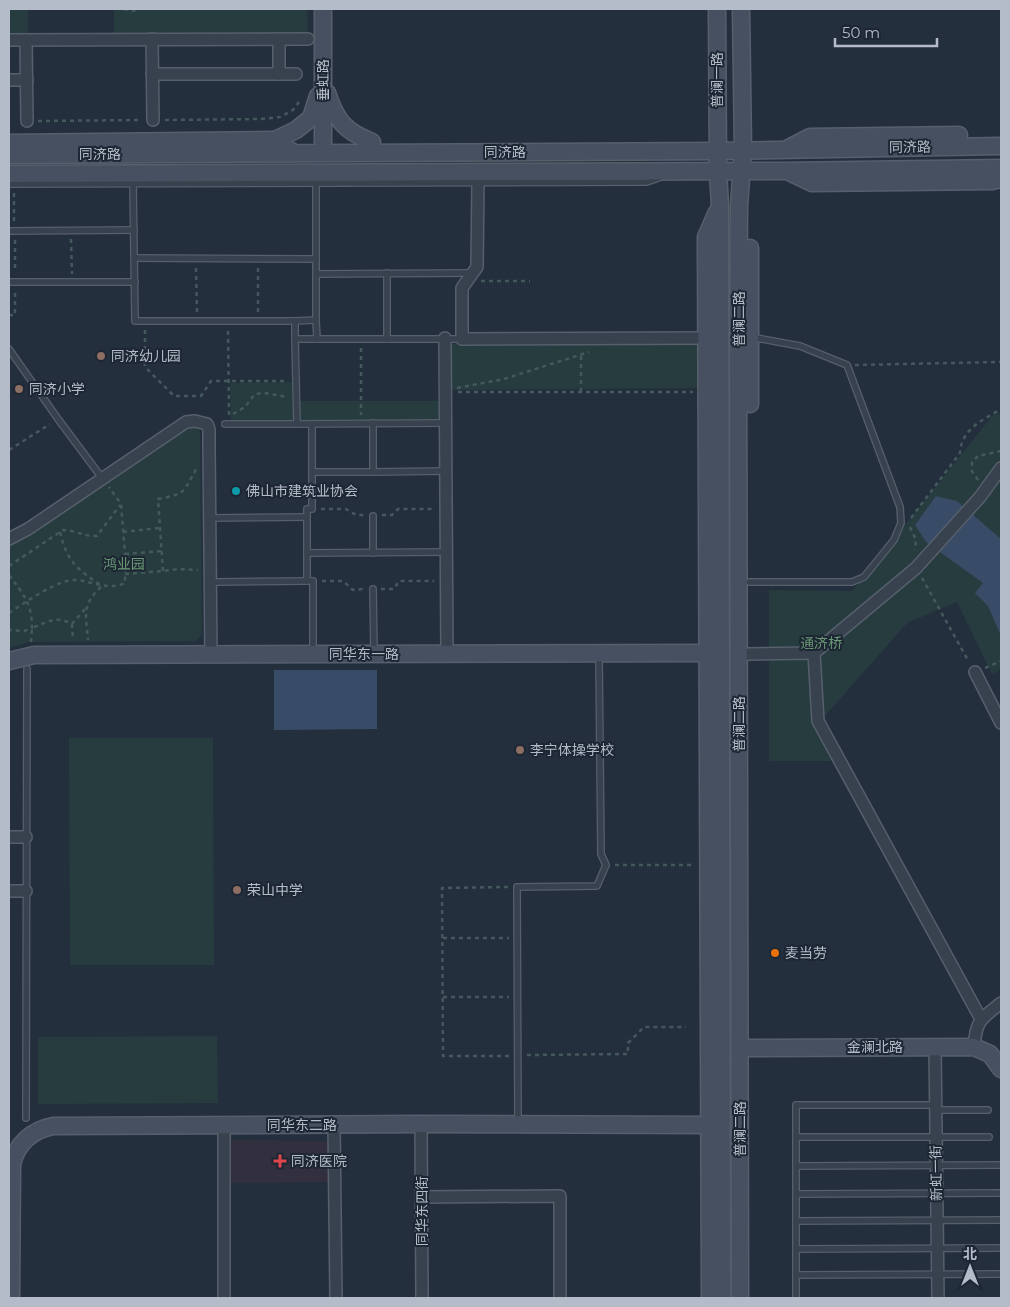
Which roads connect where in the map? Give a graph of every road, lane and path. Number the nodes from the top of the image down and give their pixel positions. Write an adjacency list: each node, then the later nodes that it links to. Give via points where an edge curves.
1 (124, 9): 2 (path)
2 (139, 9)
3 (323, 9): 16 (main road, 垂虹路)
4 (717, 9): 26 (main road, 普澜一路)
5 (742, 9): 24 (main road, 普澜一路)
6 (152, 39): 7 (street); 10 (street); 11 (street)
7 (278, 39): 8 (street); 12 (street)
8 (308, 39)
9 (9, 40): 10 (street)
10 (26, 40): 15 (street)
11 (152, 74): 12 (street); 18 (street)
12 (279, 74): 13 (street)
13 (296, 74)
14 (9, 80): 15 (street)
15 (27, 80): 19 (street)
16 (323, 82): 20 (main road, via 311,118 296,130); 21 (main road, via 337,119 356,135); 27 (main road, 垂虹路)
17 (302, 97): 18 (path, via 293,110 280,117)
18 (153, 120): 19 (path)
19 (27, 121)
20 (274, 140): 22 (main road); 29 (main road)
21 (372, 142): 25 (main road, via 646,140); 28 (main road)
22 (9, 143)
23 (1000, 146): 24 (main road, 同济路)
24 (742, 150): 26 (main road, 同济路); 33 (main road, 普澜二路)
25 (678, 151): 26 (main road, 同济路); 28 (main road, 同济路)
26 (718, 151): 32 (main road, 普澜二路)
27 (323, 152): 28 (main road, 同济路); 29 (main road, 同济路)
28 (354, 152)
29 (294, 153): 30 (main road, 同济路)
30 (9, 155)
31 (1001, 168): 34 (main road, 同济路)
32 (718, 171): 33 (main road, 同济路); 35 (main road, 同济路); 44 (main road, 普澜二路)
33 (741, 171): 34 (main road, 同济路); 66 (main road, 普澜二路, via 739,206)
34 (786, 171): 38 (main road, via 812,183)
35 (678, 172): 37 (main road, 同济路); 42 (lane, via 647,182)
36 (294, 173): 37 (main road, 同济路); 39 (main road, 同济路); 43 (lane)
37 (363, 178): 41 (lane); 42 (lane)
38 (1001, 179)
39 (11, 181): 40 (lane); 47 (path)
40 (133, 183): 43 (lane); 46 (lane)
41 (316, 183): 43 (lane); 51 (lane)
42 (478, 183): 54 (street, via 477,267)
43 (279, 184)
44 (720, 206): 70 (main road, via 706,237); 139 (main road, 普澜二路)
45 (71, 230): 46 (lane); 47 (lane); 57 (path)
46 (134, 230): 48 (lane)
47 (12, 231): 56 (path)
48 (135, 258): 49 (lane); 58 (lane)
49 (196, 259): 50 (lane); 63 (path)
50 (257, 259): 51 (lane); 65 (path)
51 (316, 259): 52 (lane)
52 (316, 274): 53 (lane); 61 (lane)
53 (387, 274): 54 (lane); 68 (lane)
54 (470, 277): 55 (path); 73 (street, via 462,288)
55 (530, 280)
56 (12, 282): 57 (lane); 59 (path, via 15,315)
57 (72, 282): 58 (lane)
58 (135, 282): 62 (lane, via 135,321)
59 (9, 315)
60 (295, 320): 61 (lane); 65 (lane); 71 (lane)
61 (316, 320): 72 (lane)
62 (145, 321): 63 (lane); 79 (path, via 145,367 174,396 200,396 211,381)
63 (197, 321): 64 (lane)
64 (228, 321): 65 (lane); 79 (path)
65 (258, 321)
66 (744, 335): 78 (lane, via 800,346); 124 (main road); 140 (main road, 普澜二路)
67 (361, 338): 68 (lane); 72 (lane); 87 (path)
68 (387, 338): 69 (lane)
69 (445, 338): 73 (lane); 81 (street)
70 (706, 338): 73 (street); 83 (main road)
71 (296, 339): 72 (lane); 80 (lane)
72 (317, 339)
73 (462, 339)
74 (9, 349): 86 (lane)
75 (590, 351): 76 (path)
76 (581, 355): 81 (path, via 504,379); 82 (path)
77 (1001, 362): 78 (path)
78 (847, 365): 124 (lane, via 900,507 901,523 894,540 864,577 852,582)
79 (229, 381): 80 (path); 84 (path, via 229,416 245,407 256,394)
80 (296, 381): 84 (lane)
81 (445, 390): 82 (path); 89 (street)
82 (581, 392): 83 (path)
83 (707, 392): 139 (main road)
84 (296, 396): 91 (lane)
85 (1001, 408): 118 (path, via 972,426 961,444 960,453 908,522 916,540)
86 (58, 419): 93 (path); 100 (lane)
87 (361, 423): 88 (lane); 92 (lane)
88 (373, 423): 89 (lane); 97 (lane)
89 (445, 423): 98 (street)
90 (226, 424): 91 (lane)
91 (297, 424): 92 (lane)
92 (312, 424): 96 (lane)
93 (9, 450)
94 (1001, 451): 102 (path, via 978,456 972,462 972,471)
95 (1001, 468): 102 (street)
96 (312, 472): 97 (lane); 105 (lane, via 312,509 307,509)
97 (373, 472): 98 (lane)
98 (446, 472): 113 (street)
99 (201, 473): 107 (path, via 201,464 187,488 177,495 158,499)
100 (102, 478): 106 (street, via 186,422 203,422 209,428); 110 (street)
101 (114, 492): 103 (path)
102 (982, 494): 118 (street)
103 (121, 504): 108 (path, via 96,536 72,530); 109 (path)
104 (373, 516): 112 (lane)
105 (307, 517): 106 (lane); 114 (lane)
106 (210, 518): 141 (street)
107 (160, 528): 109 (path); 111 (path)
108 (60, 532): 116 (path); 125 (path, via 70,559 80,571)
109 (123, 532): 115 (path)
110 (9, 539)
111 (162, 551): 115 (path); 119 (path)
112 (373, 552): 113 (lane); 114 (lane)
113 (447, 552): 137 (street)
114 (307, 553): 122 (lane)
115 (125, 554): 120 (path)
116 (9, 566)
117 (202, 569): 119 (path, via 178,568)
118 (914, 570): 134 (street); 145 (path)
119 (163, 572): 120 (path)
120 (125, 574): 125 (path, via 125,583)
121 (9, 575): 127 (path)
122 (307, 581): 123 (lane); 135 (lane, via 313,581)
123 (217, 582)
124 (749, 582): 140 (main road)
125 (102, 586): 127 (path, via 74,580); 128 (path, via 90,597)
126 (373, 589): 136 (lane)
127 (28, 601): 129 (path); 131 (path)
128 (86, 608): 130 (path); 130 (path, via 88,641 73,642)
129 (9, 613)
130 (72, 624): 131 (path, via 56,619)
131 (32, 628): 132 (path); 133 (path, via 30,642)
132 (9, 630)
133 (39, 642)
134 (814, 653): 140 (street); 159 (street, via 818,721)
135 (313, 654): 136 (main road, 同华东一路); 141 (main road, 同华东一路)
136 (374, 654): 137 (main road, 同华东一路)
137 (447, 654): 138 (main road, 同华东一路)
138 (599, 654): 139 (main road, 同华东一路); 149 (lane, via 601,854)
139 (714, 654): 140 (main road, 同华东一路); 150 (main road); 173 (main road, 普澜二路)
140 (744, 654): 163 (main road)
141 (211, 655): 142 (main road, 同华东一路, via 34,655)
142 (9, 661)
143 (1001, 661): 145 (path)
144 (27, 668): 148 (lane)
145 (975, 672): 146 (street)
146 (1001, 723)
147 (9, 837): 148 (street)
148 (26, 837): 153 (lane)
149 (606, 865): 150 (path); 151 (lane, via 597,886)
150 (708, 865): 173 (main road)
151 (517, 887): 154 (path, via 442,888); 155 (lane)
152 (9, 891): 153 (street)
153 (26, 891): 168 (lane)
154 (443, 938): 155 (path); 156 (path)
155 (517, 938): 157 (lane)
156 (443, 997): 157 (path); 164 (path, via 443,1056)
157 (518, 997): 164 (lane)
158 (1001, 1003): 159 (street)
159 (980, 1019): 162 (street)
160 (686, 1027): 164 (path, via 644,1027 628,1043 628,1054)
161 (935, 1047): 162 (main road, 金澜北路); 163 (main road, 金澜北路); 166 (street, 新虹一街)
162 (974, 1047): 165 (main road, via 990,1054)
163 (744, 1048): 201 (main road, 普澜二路); 202 (main road)
164 (518, 1056): 170 (lane)
165 (1001, 1069)
166 (935, 1108): 167 (lane); 174 (lane, via 796,1105); 175 (street, 新虹一街)
167 (988, 1110)
168 (26, 1118)
169 (421, 1124): 170 (main road, 同华东二路); 172 (main road, 同华东二路); 183 (street, 同华东四街)
170 (518, 1124): 173 (main road, 同华东二路)
171 (224, 1125): 172 (main road, 同华东二路); 192 (main road, 同华东二路, via 53,1126 35,1132 20,1146 12,1165); 195 (street)
172 (334, 1125): 196 (street)
173 (715, 1125): 199 (main road); 200 (main road, 普澜二路)
174 (796, 1137): 175 (lane); 178 (lane)
175 (935, 1137): 176 (lane); 179 (street, 新虹一街)
176 (989, 1137)
177 (1001, 1165): 179 (lane)
178 (796, 1166): 179 (lane); 182 (lane)
179 (936, 1166): 180 (street, 新虹一街)
180 (936, 1193): 181 (lane); 182 (lane); 184 (street, 新虹一街)
181 (1001, 1193)
182 (796, 1194): 186 (lane)
183 (422, 1197): 197 (street, 同华东四街); 198 (street, via 560,1196)
184 (936, 1220): 185 (lane); 186 (lane); 189 (street, 新虹一街)
185 (1001, 1220)
186 (796, 1221): 188 (lane)
187 (1001, 1248): 189 (lane)
188 (796, 1249): 189 (lane); 193 (lane)
189 (937, 1249): 190 (street, 新虹一街)
190 (937, 1274): 191 (lane); 193 (lane); 204 (street, 新虹一街)
191 (1001, 1274)
192 (10, 1275): 194 (main road, 同华东二路)
193 (796, 1275): 203 (lane)
194 (11, 1298)
195 (224, 1298)
196 (336, 1298)
197 (422, 1298)
198 (560, 1298)
199 (710, 1298)
200 (722, 1298)
201 (740, 1298)
202 (750, 1298)
203 (796, 1298)
204 (938, 1298)

